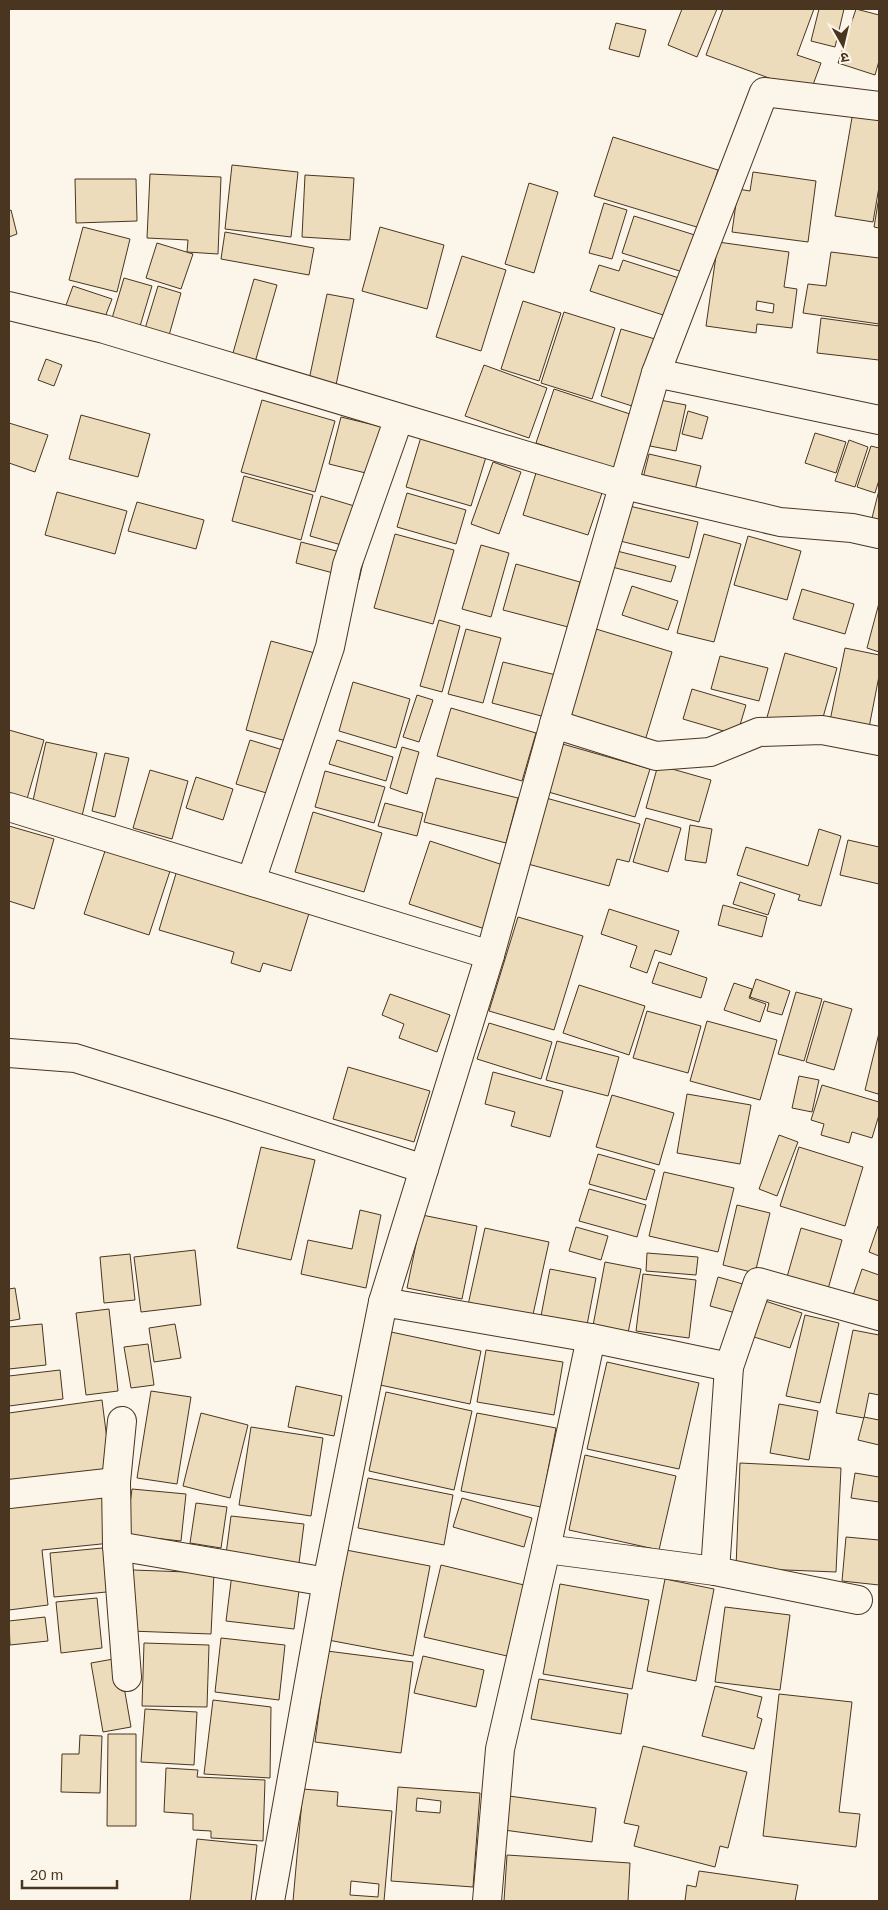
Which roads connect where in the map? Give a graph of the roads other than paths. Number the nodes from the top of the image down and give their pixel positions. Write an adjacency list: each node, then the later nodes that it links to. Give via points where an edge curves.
1 (879, 106): 3 (street, via 764,92)
2 (9, 306): 4 (street, via 104,329)
3 (656, 373): 5 (street); 6 (street)
4 (399, 418): 6 (street); 11 (street, via 347,565 330,647)
5 (879, 420)
6 (624, 485): 7 (street, via 780,522 852,528); 8 (street)
7 (879, 534)
8 (554, 724): 9 (street, via 656,756 710,752 759,732 822,730); 12 (street)
9 (879, 742)
10 (9, 807): 11 (street)
11 (251, 881): 12 (street)
12 (490, 955): 14 (street)
13 (9, 1053): 14 (street, via 75,1058)
14 (424, 1170): 15 (street)
15 (383, 1302): 17 (street); 25 (street)
16 (879, 1316): 18 (street, via 758,1282)
17 (591, 1338): 18 (street); 23 (street)
18 (729, 1367): 24 (street)
19 (122, 1421): 20 (street)
20 (116, 1482): 21 (street); 22 (street)
21 (9, 1494)
22 (117, 1546): 25 (street); 27 (street)
23 (546, 1549): 24 (street); 29 (street, via 500,1749)
24 (715, 1571): 26 (street)
25 (327, 1582): 28 (street)
26 (858, 1600)
27 (128, 1678)
28 (270, 1901)
29 (487, 1901)

